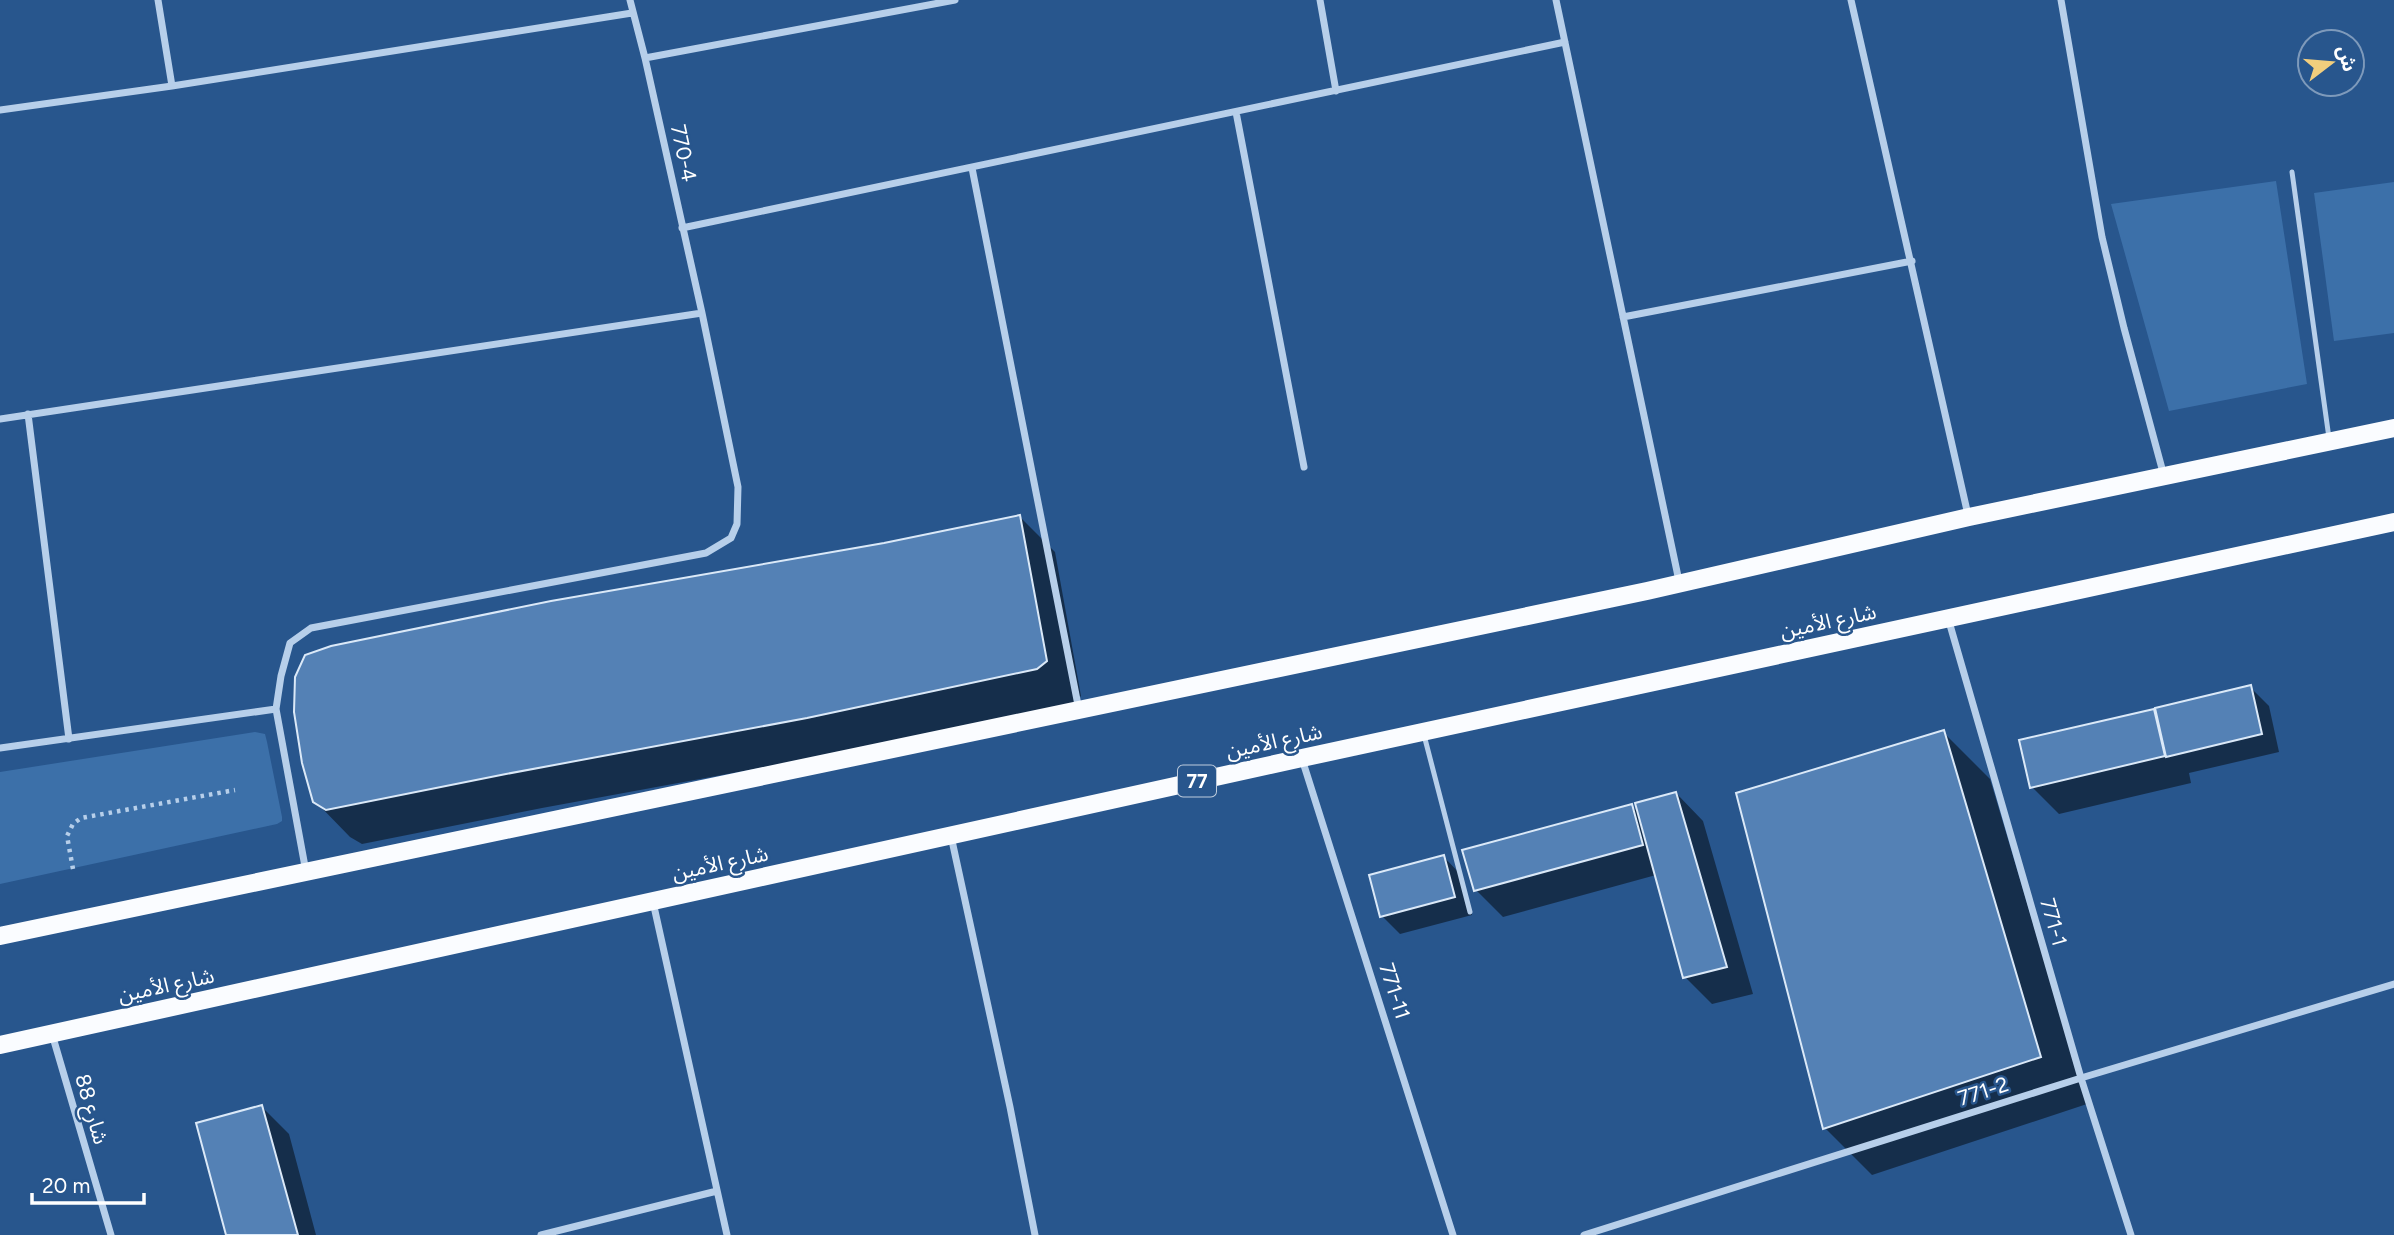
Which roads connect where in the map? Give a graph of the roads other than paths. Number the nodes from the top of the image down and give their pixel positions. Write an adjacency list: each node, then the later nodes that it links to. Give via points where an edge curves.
1 (158, 0): 11 (street)
2 (630, 0): 8 (street, 770-4)
3 (955, 0): 10 (street)
4 (1320, 0): 12 (street)
5 (1556, 0): 9 (street)
6 (1852, 0): 18 (street)
7 (2061, 0): 26 (street, via 2102,237)
8 (632, 13): 10 (street, 770-4); 11 (street)
9 (1565, 42): 12 (street); 20 (street)
10 (645, 58): 17 (street, 770-4)
11 (172, 86): 13 (street)
12 (1336, 91): 14 (street)
13 (0, 110)
14 (1236, 112): 15 (street); 25 (street)
15 (972, 168): 17 (street); 32 (street)
16 (2292, 172): 24 (lane)
17 (682, 228): 19 (street, 770-4)
18 (1912, 261): 20 (street); 27 (street)
19 (702, 313): 21 (street); 31 (street, 770-4, via 738,487 737,524 731,538 692,556 311,628 290,643)
20 (1623, 317): 29 (street)
21 (27, 414): 22 (street); 34 (street)
22 (0, 419)
23 (2394, 428): 24 (main road)
24 (2330, 441): 26 (main road)
25 (1304, 467)
26 (2164, 476): 27 (main road)
27 (1969, 517): 29 (main road)
28 (2394, 522): 30 (main road, شارع الأمين / 77)
29 (1679, 583): 32 (main road)
30 (1948, 618): 33 (main road, شارع الأمين / 77); 45 (street, 771-1)
31 (276, 709): 34 (street); 38 (street)
32 (1079, 711): 38 (main road)
33 (1423, 732): 36 (main road, شارع الأمين / 77); 40 (lane)
34 (69, 738): 35 (street)
35 (0, 748)
36 (1302, 758): 37 (main road, شارع الأمين / 77); 51 (street, 771-11)
37 (951, 835): 39 (main road, شارع الأمين / 77); 50 (street)
38 (306, 872): 41 (main road)
39 (653, 901): 43 (main road, شارع الأمين / 77); 46 (street)
40 (1470, 912)
41 (0, 936)
42 (2394, 984): 45 (street, 771-2)
43 (52, 1033): 44 (main road, شارع الأمين / 77); 47 (street, شارع 88)
44 (0, 1045)
45 (2081, 1078): 52 (street, 771-2); 53 (street, 771-1)
46 (717, 1191): 48 (street); 49 (street)
47 (111, 1235)
48 (541, 1235)
49 (727, 1235)
50 (1035, 1235)
51 (1453, 1235)
52 (1584, 1235)
53 (2131, 1235)

